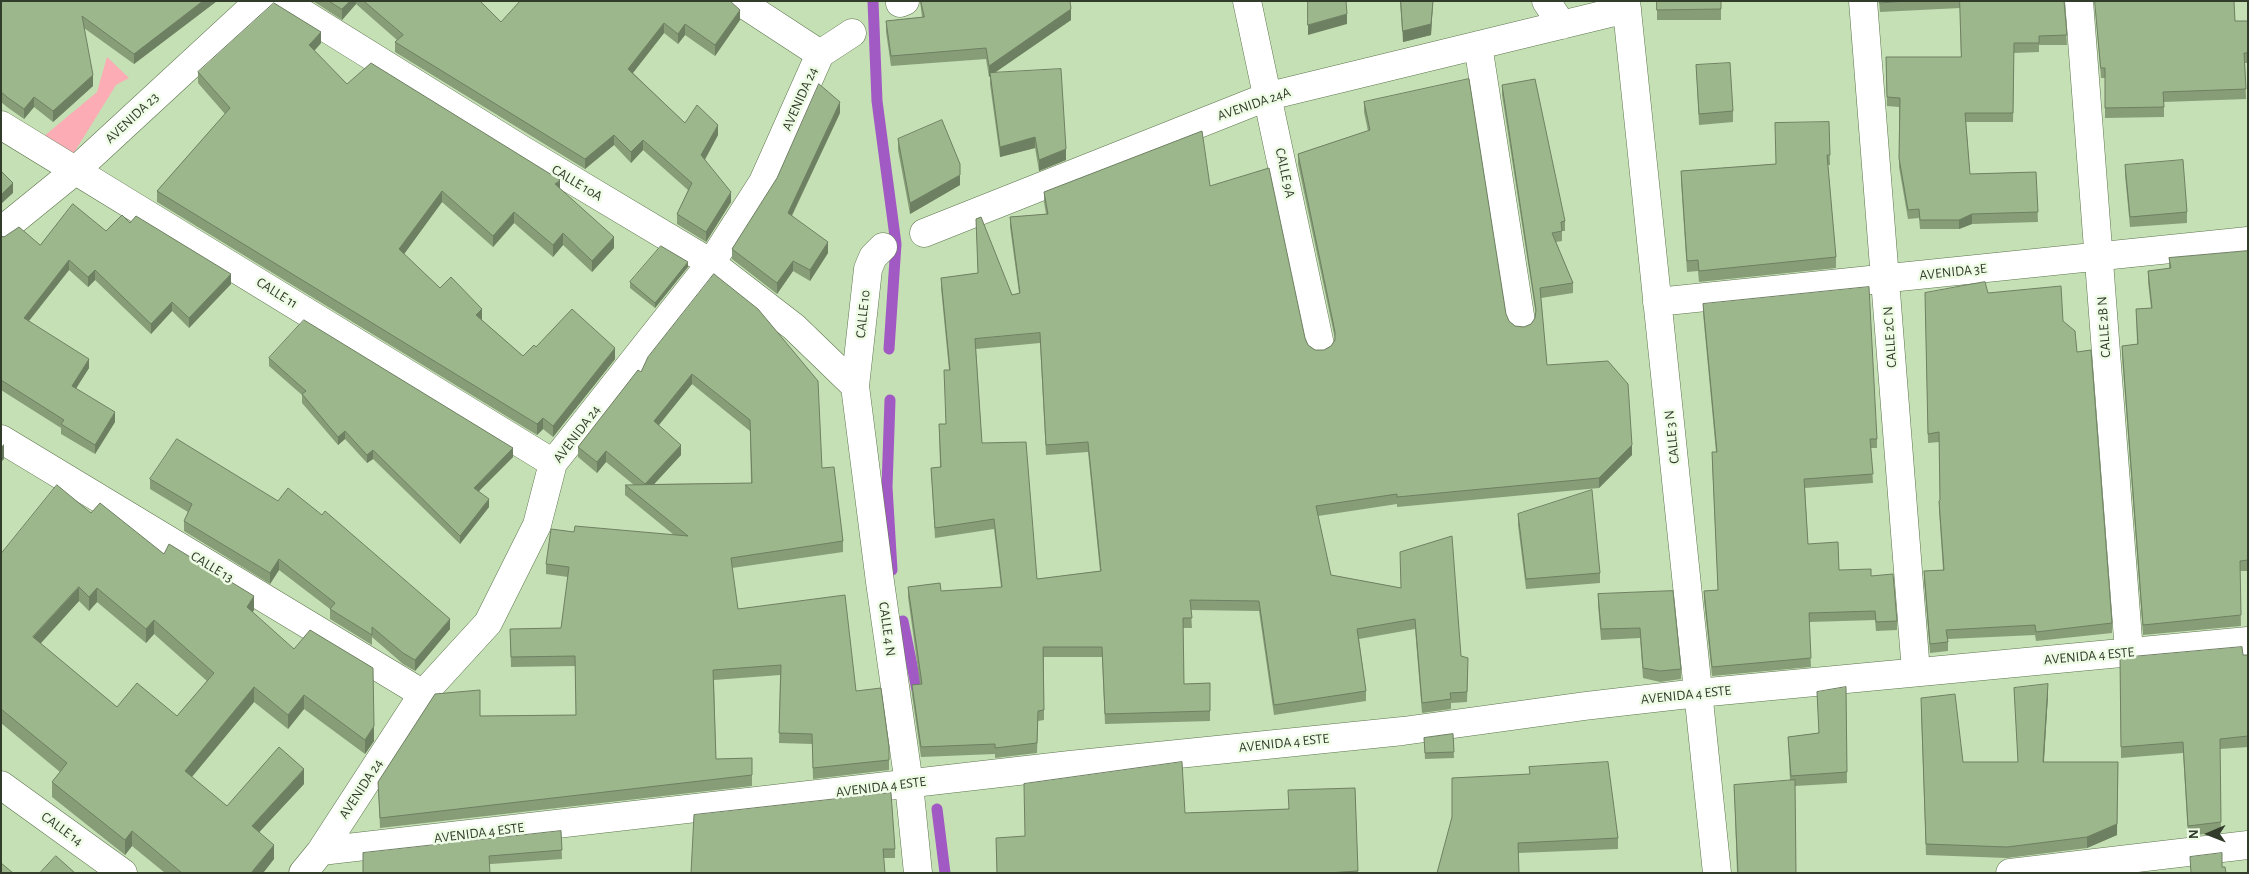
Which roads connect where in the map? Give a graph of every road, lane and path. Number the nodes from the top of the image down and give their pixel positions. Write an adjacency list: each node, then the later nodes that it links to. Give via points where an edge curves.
1 (259, 1): 15 (street, AVENIDA 23)
2 (283, 1): 21 (street, CALLE 10A)
3 (739, 1): 12 (street)
4 (1247, 1): 13 (street, CALLE 9A)
5 (1546, 1): 9 (street)
6 (1863, 1): 22 (street, CALLE 2C N)
7 (2078, 1): 20 (street, CALLE 2B N)
8 (1626, 5): 9 (street, AVENIDA 24A); 23 (street, CALLE 3 N)
9 (1562, 25): 11 (street, AVENIDA 24A)
10 (852, 32): 12 (street, AVENIDA 24)
11 (1478, 45): 13 (street, AVENIDA 24A); 24 (street)
12 (820, 54): 21 (street, AVENIDA 24, via 763,182)
13 (1268, 96): 17 (street, AVENIDA 24A); 25 (street, CALLE 9A)
14 (1, 125): 15 (street, CALLE 11)
15 (76, 170): 16 (street, AVENIDA 23); 28 (street, CALLE 11)
16 (1, 231)
17 (924, 233)
18 (2248, 242): 20 (street, AVENIDA 3E)
19 (883, 247): 26 (street, CALLE 10, via 873,257 868,269)
20 (2099, 256): 22 (street, AVENIDA 3E); 30 (street, CALLE 2B N)
21 (711, 263): 26 (street, CALLE 10A, via 794,327); 28 (street, AVENIDA 24)
22 (1885, 279): 23 (street, AVENIDA 3E); 31 (street, CALLE 2C N)
23 (1658, 302): 32 (street, CALLE 3 N)
24 (1522, 322)
25 (1320, 345)
26 (855, 386): 34 (street, CALLE 4 N)
27 (1, 439): 33 (street, CALLE 13)
28 (553, 463): 33 (street, AVENIDA 24, via 537,525 488,623)
29 (2248, 641): 30 (street, AVENIDA 4 ESTE)
30 (2129, 652): 31 (street, AVENIDA 4 ESTE)
31 (1916, 672): 32 (street, AVENIDA 4 ESTE)
32 (1698, 693): 34 (street, AVENIDA 4 ESTE, via 1403,731); 41 (street, CALLE 3 N)
33 (423, 694): 37 (street, AVENIDA 24)
34 (909, 784): 37 (street, AVENIDA 4 ESTE); 40 (street, CALLE 4 N)
35 (1, 786): 38 (street, CALLE 14)
36 (2248, 846): 42 (street)
37 (320, 851): 39 (street, AVENIDA 24)
38 (123, 873)
39 (303, 873)
40 (918, 873)
41 (1717, 873)
42 (2010, 873)

